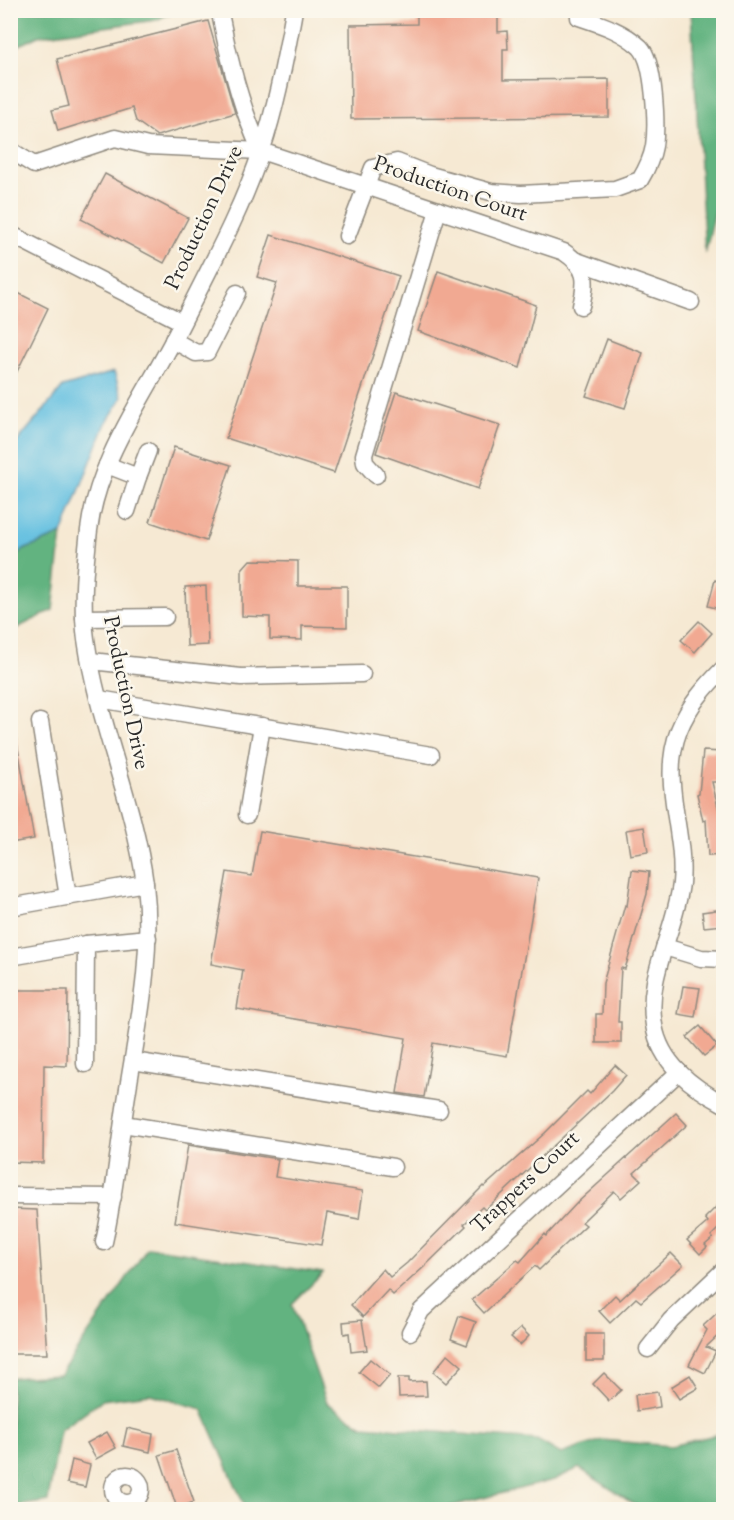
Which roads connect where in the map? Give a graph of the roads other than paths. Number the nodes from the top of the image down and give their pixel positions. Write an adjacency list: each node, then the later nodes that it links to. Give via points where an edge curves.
1 (294, 10): 5 (street, Production Drive, via 275,105)
2 (579, 10): 6 (street, via 579,17 613,28 642,49 651,75 655,116 654,147 640,180 615,189 491,192 397,162 373,168)
3 (221, 18): 5 (street, via 245,117)
4 (10, 150): 5 (street, Production Court, via 34,165 115,138 148,146)
5 (261, 151): 6 (street, Production Court); 14 (street, Production Drive, via 227,235)
6 (365, 186): 7 (street, Production Court); 9 (street)
7 (438, 210): 10 (street, Production Court, via 564,252); 18 (street, via 364,455 365,463)
8 (10, 234): 14 (street)
9 (347, 236)
10 (577, 261): 12 (street, Production Court); 13 (street, via 585,280)
11 (237, 293): 15 (street, via 207,352 196,352)
12 (691, 302)
13 (581, 306)
14 (182, 322): 15 (street, Production Drive)
15 (173, 339): 17 (street, Production Drive)
16 (148, 451): 19 (street)
17 (107, 465): 19 (street); 22 (street, Production Drive, via 89,526)
18 (376, 475)
19 (138, 477): 20 (street)
20 (127, 511)
21 (165, 617): 22 (street)
22 (84, 618): 23 (street, Production Drive)
23 (91, 661): 25 (street, via 241,677); 26 (street, Production Drive)
24 (723, 668): 36 (street, via 699,693 679,730 674,751 671,791 681,883)
25 (362, 674)
26 (99, 699): 28 (street); 31 (street, Production Drive)
27 (40, 722): 32 (street)
28 (262, 726): 29 (street); 30 (street)
29 (431, 754)
30 (247, 815)
31 (145, 883): 32 (street); 34 (street, Production Drive)
32 (68, 897): 33 (street)
33 (10, 907)
34 (148, 938): 35 (street); 39 (street, Production Drive)
35 (86, 944): 37 (street); 40 (street)
36 (665, 947): 38 (street, via 701,958); 41 (street, via 654,988 654,1025 667,1058)
37 (10, 957)
38 (723, 958)
39 (133, 1061): 43 (street); 44 (street, Production Drive)
40 (85, 1064)
41 (678, 1072): 42 (street); 50 (street, Trappers Court, via 421,1311)
42 (723, 1104)
43 (439, 1110)
44 (123, 1124): 45 (street); 47 (street, Production Drive)
45 (393, 1167)
46 (10, 1196): 47 (street)
47 (112, 1197): 48 (street, Production Drive)
48 (104, 1242)
49 (723, 1270): 51 (street, via 671,1320)
50 (410, 1332)
51 (648, 1349)

